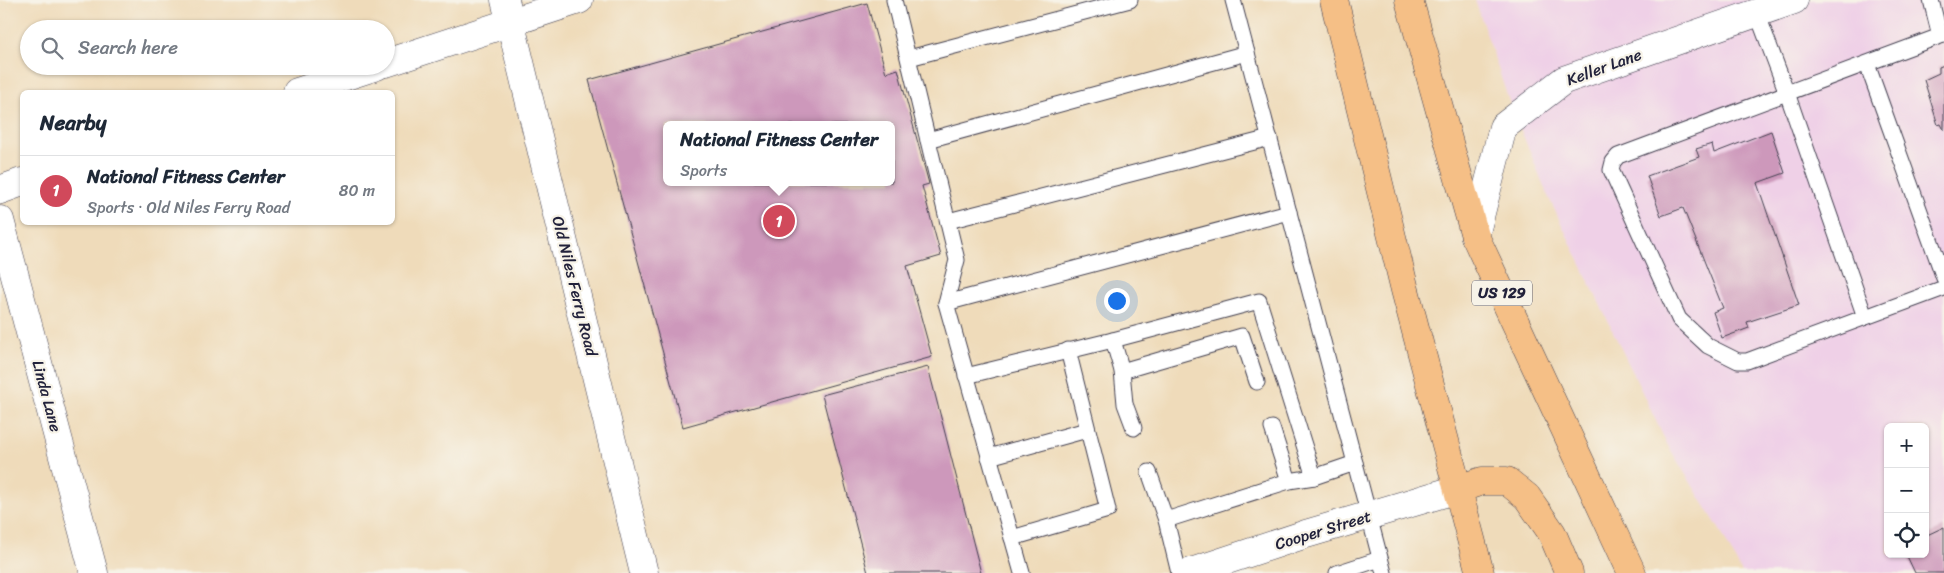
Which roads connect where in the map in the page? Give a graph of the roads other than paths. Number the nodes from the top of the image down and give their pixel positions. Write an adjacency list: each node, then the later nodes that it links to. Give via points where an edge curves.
1 (579, 0): 9 (street)
2 (894, 0): 13 (lane)
3 (1130, 0): 13 (lane)
4 (1233, 0): 12 (lane)
5 (1334, 0): 44 (highway, via 1405,290)
6 (1409, 0): 26 (highway, US 129)
7 (1794, 0): 10 (street, Keller Lane)
8 (1931, 0): 11 (lane)
9 (508, 11): 14 (street); 50 (street, Old Niles Ferry Road)
10 (1757, 13): 18 (lane); 26 (street, Keller Lane, via 1564,80 1503,127)
11 (1942, 36): 15 (lane)
12 (1247, 53): 19 (lane); 20 (lane)
13 (908, 58): 20 (lane)
14 (395, 59)
15 (1867, 64): 18 (lane); 27 (lane)
16 (349, 75): 17 (street)
17 (303, 90)
18 (1788, 93): 30 (lane); 30 (lane, via 1618,156 1612,170 1679,319 1708,346 1738,361 1747,361)
19 (1270, 138): 23 (lane); 25 (lane)
20 (928, 140): 25 (lane)
21 (20, 183): 22 (street)
22 (0, 190)
23 (1289, 212): 29 (lane); 40 (lane)
24 (0, 220): 49 (street, Linda Lane)
25 (948, 221): 29 (lane, via 957,260)
26 (1475, 236): 57 (highway, US 129)
27 (1944, 278)
28 (1944, 288): 30 (lane)
29 (946, 302): 34 (lane)
30 (1865, 317)
31 (1113, 340): 32 (lane); 33 (lane); 42 (lane, via 1259,301)
32 (1068, 350): 34 (lane); 38 (lane)
33 (1122, 371): 35 (lane, via 1242,336); 36 (lane, via 1126,404)
34 (966, 376): 39 (lane)
35 (1257, 382)
36 (1134, 428)
37 (1272, 428): 43 (lane)
38 (1087, 430): 39 (lane); 47 (lane, via 1108,510)
39 (989, 457): 47 (lane)
40 (1355, 463): 42 (lane); 45 (lane)
41 (1149, 472): 46 (lane)
42 (1314, 477): 43 (lane)
43 (1289, 481): 46 (lane)
44 (1458, 488): 45 (street, Cooper Street); 55 (highway); 56 (highway, via 1482,481 1507,481 1527,497 1552,533)
45 (1368, 515): 48 (lane); 53 (street, Cooper Street)
46 (1166, 520): 52 (lane)
47 (1012, 538): 51 (lane)
48 (1382, 566): 54 (lane)
49 (94, 573)
50 (644, 573)
51 (1022, 573)
52 (1179, 573)
53 (1188, 573)
54 (1337, 573)
55 (1480, 573)
56 (1569, 573)
57 (1632, 573)

